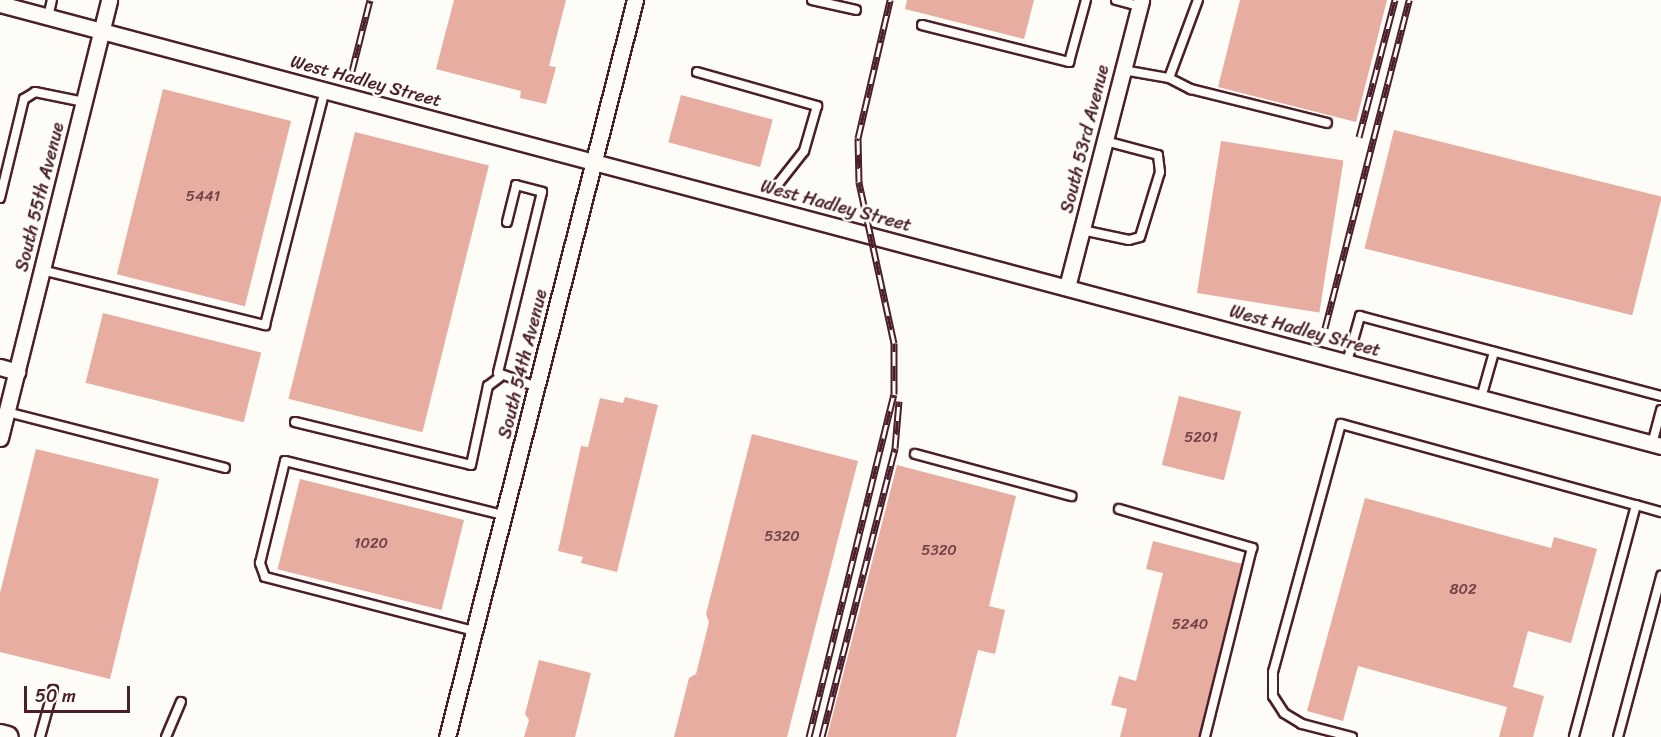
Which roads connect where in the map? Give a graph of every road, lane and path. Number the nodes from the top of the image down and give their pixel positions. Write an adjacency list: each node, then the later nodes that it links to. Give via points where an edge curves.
1 (52, 0): 11 (lane)
2 (109, 0): 13 (street, South 55th Avenue)
3 (635, 0): 21 (street, South 54th Avenue)
4 (812, 0): 10 (lane)
5 (1086, 0): 12 (lane, via 1070,62)
6 (1116, 0): 8 (lane)
7 (1198, 0): 16 (lane)
8 (1140, 3): 14 (street, South 53rd Avenue)
9 (0, 4): 11 (street, West Hadley Street)
10 (856, 10)
11 (48, 17): 13 (street, West Hadley Street)
12 (922, 25)
13 (101, 32): 17 (street, West Hadley Street); 18 (street, South 55th Avenue)
14 (1123, 70): 16 (lane); 20 (street, South 53rd Avenue)
15 (697, 72): 22 (lane, via 817,106 804,152)
16 (1169, 78): 19 (lane, via 1191,89)
17 (325, 90): 21 (street, West Hadley Street); 26 (lane, via 265,325)
18 (84, 102): 23 (lane, via 35,92 24,99); 26 (street, South 55th Avenue)
19 (1327, 123)
20 (1104, 141): 25 (street, South 53rd Avenue); 25 (lane, via 1158,155 1160,172 1140,237 1129,240)
21 (595, 161): 27 (street, West Hadley Street); 33 (street, South 54th Avenue)
22 (778, 184)
23 (0, 198)
24 (507, 222): 32 (lane, via 516,185 542,192 498,368)
25 (1082, 230): 27 (street, South 53rd Avenue)
26 (42, 270): 31 (street, South 55th Avenue)
27 (1067, 287): 29 (street, West Hadley Street)
28 (1494, 352): 29 (lane, via 1360,316); 34 (lane); 35 (lane)
29 (1347, 362): 35 (street, West Hadley Street)
30 (0, 368): 31 (street)
31 (17, 372): 37 (street, South 55th Avenue)
32 (500, 377): 33 (lane); 38 (lane, via 488,386 471,465)
33 (537, 387): 47 (street, South 54th Avenue)
34 (1661, 396)
35 (1481, 398): 40 (street, West Hadley Street)
36 (1661, 410): 40 (lane)
37 (7, 412): 39 (street, South 55th Avenue); 42 (lane)
38 (295, 422)
39 (0, 438)
40 (1657, 445)
41 (915, 454): 43 (lane)
42 (225, 468)
43 (1071, 496)
44 (1636, 505): 46 (lane); 58 (lane, via 1341,424 1273,672 1273,696 1284,713 1302,724); 59 (lane)
45 (1119, 509): 57 (lane, via 1252,548)
46 (1661, 512)
47 (504, 515): 49 (street, South 54th Avenue); 49 (lane, via 285,461 260,563 265,577)
48 (1661, 576): 60 (lane)
49 (474, 631): 56 (street, South 54th Avenue)
50 (53, 690): 54 (lane)
51 (181, 702): 55 (lane)
52 (0, 735): 53 (main road)
53 (7, 737)
54 (40, 737)
55 (166, 737)
56 (447, 737)
57 (1205, 737)
58 (1352, 737)
59 (1574, 737)
60 (1617, 737)

